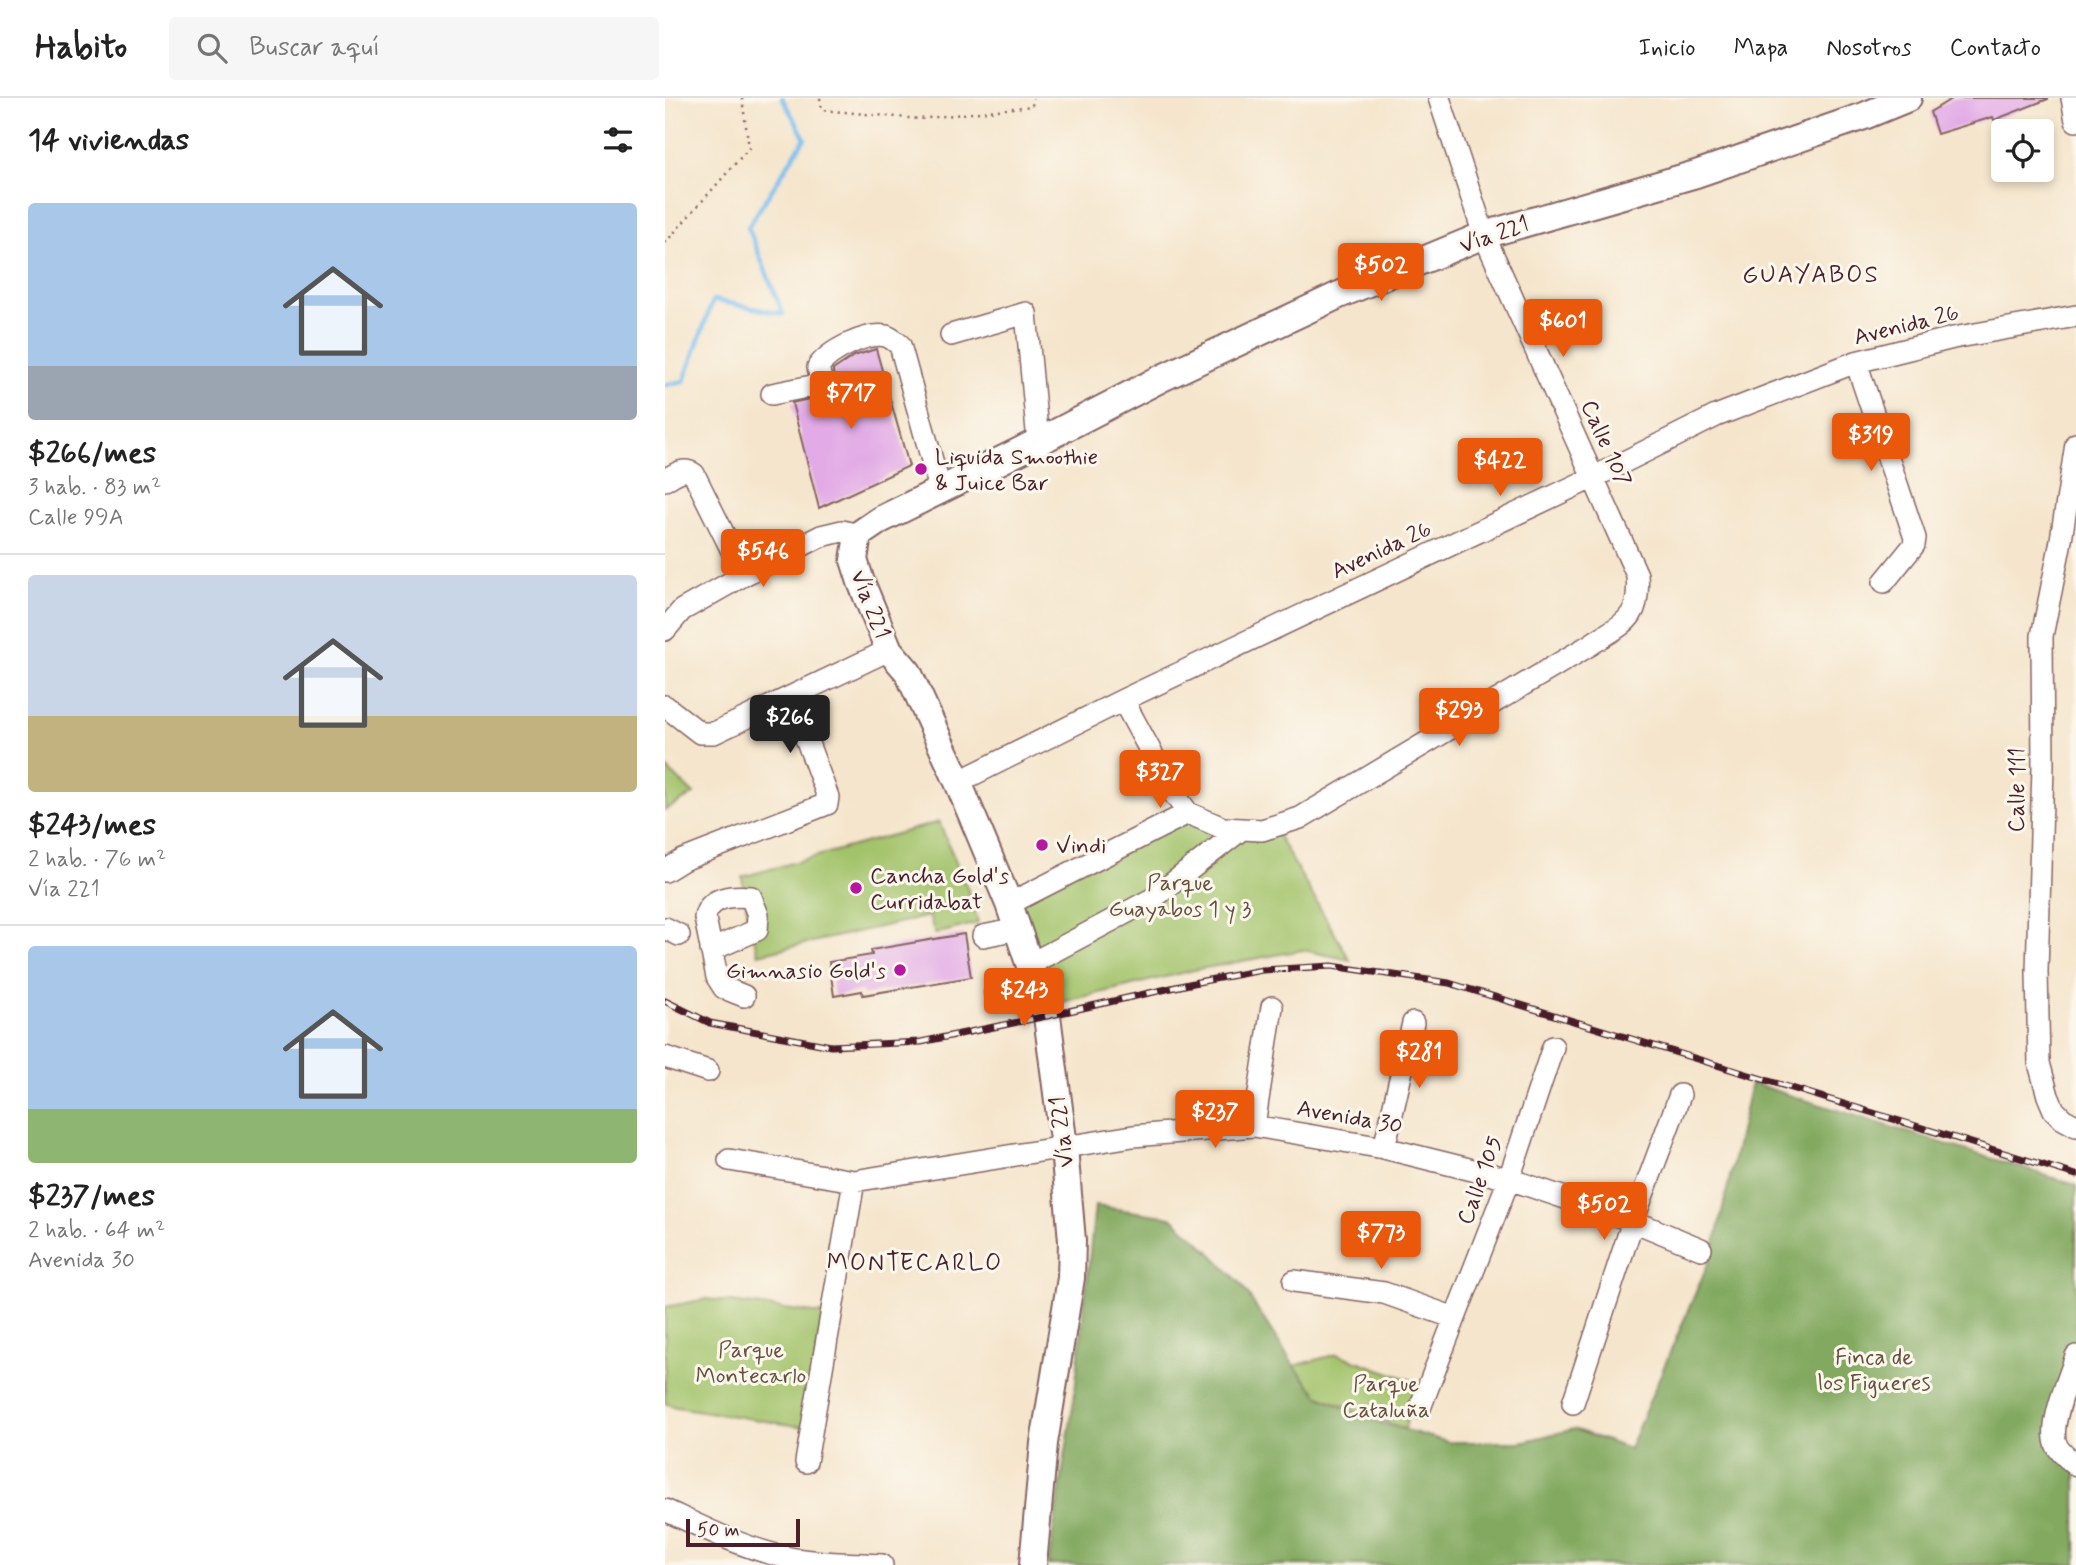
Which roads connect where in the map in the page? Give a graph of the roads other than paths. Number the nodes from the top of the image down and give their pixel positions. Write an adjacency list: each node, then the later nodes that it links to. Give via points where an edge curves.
1 (1439, 98): 5 (street, Calle 107)
2 (1908, 98): 5 (main road, Vía 221, via 1696,174)
3 (2073, 98): 4 (street)
4 (2076, 121)
5 (1483, 235): 10 (main road, Vía 221, via 1301,313); 12 (street, Calle 107)
6 (2076, 316): 8 (street, Avenida 26, via 1953,338)
7 (951, 335): 10 (street, via 1026,313)
8 (1856, 362): 12 (street, Avenida 26, via 1716,416); 18 (street, via 1915,538)
9 (772, 394): 14 (street, via 822,384 818,367 825,356 865,337 887,336 900,345)
10 (1038, 442): 14 (main road, Vía 221)
11 (2076, 444): 16 (street, Calle 111)
12 (1594, 477): 22 (street, Avenida 26); 26 (street, Calle 107, via 1637,575 1639,597 1631,616 1300,818)
13 (665, 480): 17 (street, via 681,471 694,474)
14 (940, 489): 15 (main road, Vía 221)
15 (859, 535): 17 (street, via 842,531 821,536); 20 (main road, Vía 221, via 854,560)
16 (2068, 546): 42 (street, Calle 111, via 2042,636 2037,972 2039,1063 2054,1110)
17 (744, 575): 19 (street, via 682,610)
18 (1884, 582)
19 (665, 630)
20 (889, 650): 21 (street); 24 (main road, Vía 221, via 908,672)
21 (790, 698): 23 (street, via 714,733 700,733); 27 (street, via 827,804)
22 (1123, 700): 24 (street, Avenida 26); 25 (street)
23 (665, 706)
24 (958, 782): 28 (main road, Vía 221)
25 (1188, 813): 26 (street, via 1223,828); 28 (street)
26 (1252, 830): 32 (street)
27 (665, 871)
28 (1009, 904): 29 (main road, Vía 221)
29 (1018, 929): 30 (street); 32 (main road, Vía 221)
30 (983, 936)
31 (712, 950): 34 (street, via 724,988)
32 (1033, 973): 33 (street); 43 (main road, Vía 221, via 1047,1016)
33 (995, 993)
34 (744, 996)
35 (1272, 1007): 41 (street)
36 (1413, 1023): 44 (street)
37 (1553, 1047): 46 (street, Calle 105)
38 (665, 1057): 39 (street)
39 (708, 1071)
40 (1680, 1095): 48 (street)
41 (1254, 1126): 43 (street, Avenida 30); 44 (street, Avenida 30)
42 (2076, 1126)
43 (1063, 1147): 47 (street, Avenida 30); 60 (main road, Vía 221, via 1071,1278 1044,1443)
44 (1384, 1147): 46 (street, Avenida 30)
45 (729, 1160): 47 (street, Avenida 30)
46 (1509, 1179): 48 (street, Avenida 30); 51 (street, Calle 105)
47 (854, 1181): 55 (street)
48 (1633, 1221): 49 (street, Avenida 30); 53 (street)
49 (1701, 1249)
50 (1294, 1281): 51 (street, via 1384,1293)
51 (1455, 1318): 54 (street, Calle 105)
52 (2076, 1356): 56 (street, via 2054,1435 2057,1446)
53 (1573, 1404)
54 (1420, 1408)
55 (806, 1462)
56 (2076, 1465)
57 (665, 1510): 58 (street, via 764,1552)
58 (855, 1564): 59 (street)
59 (882, 1565)
60 (1033, 1565)

